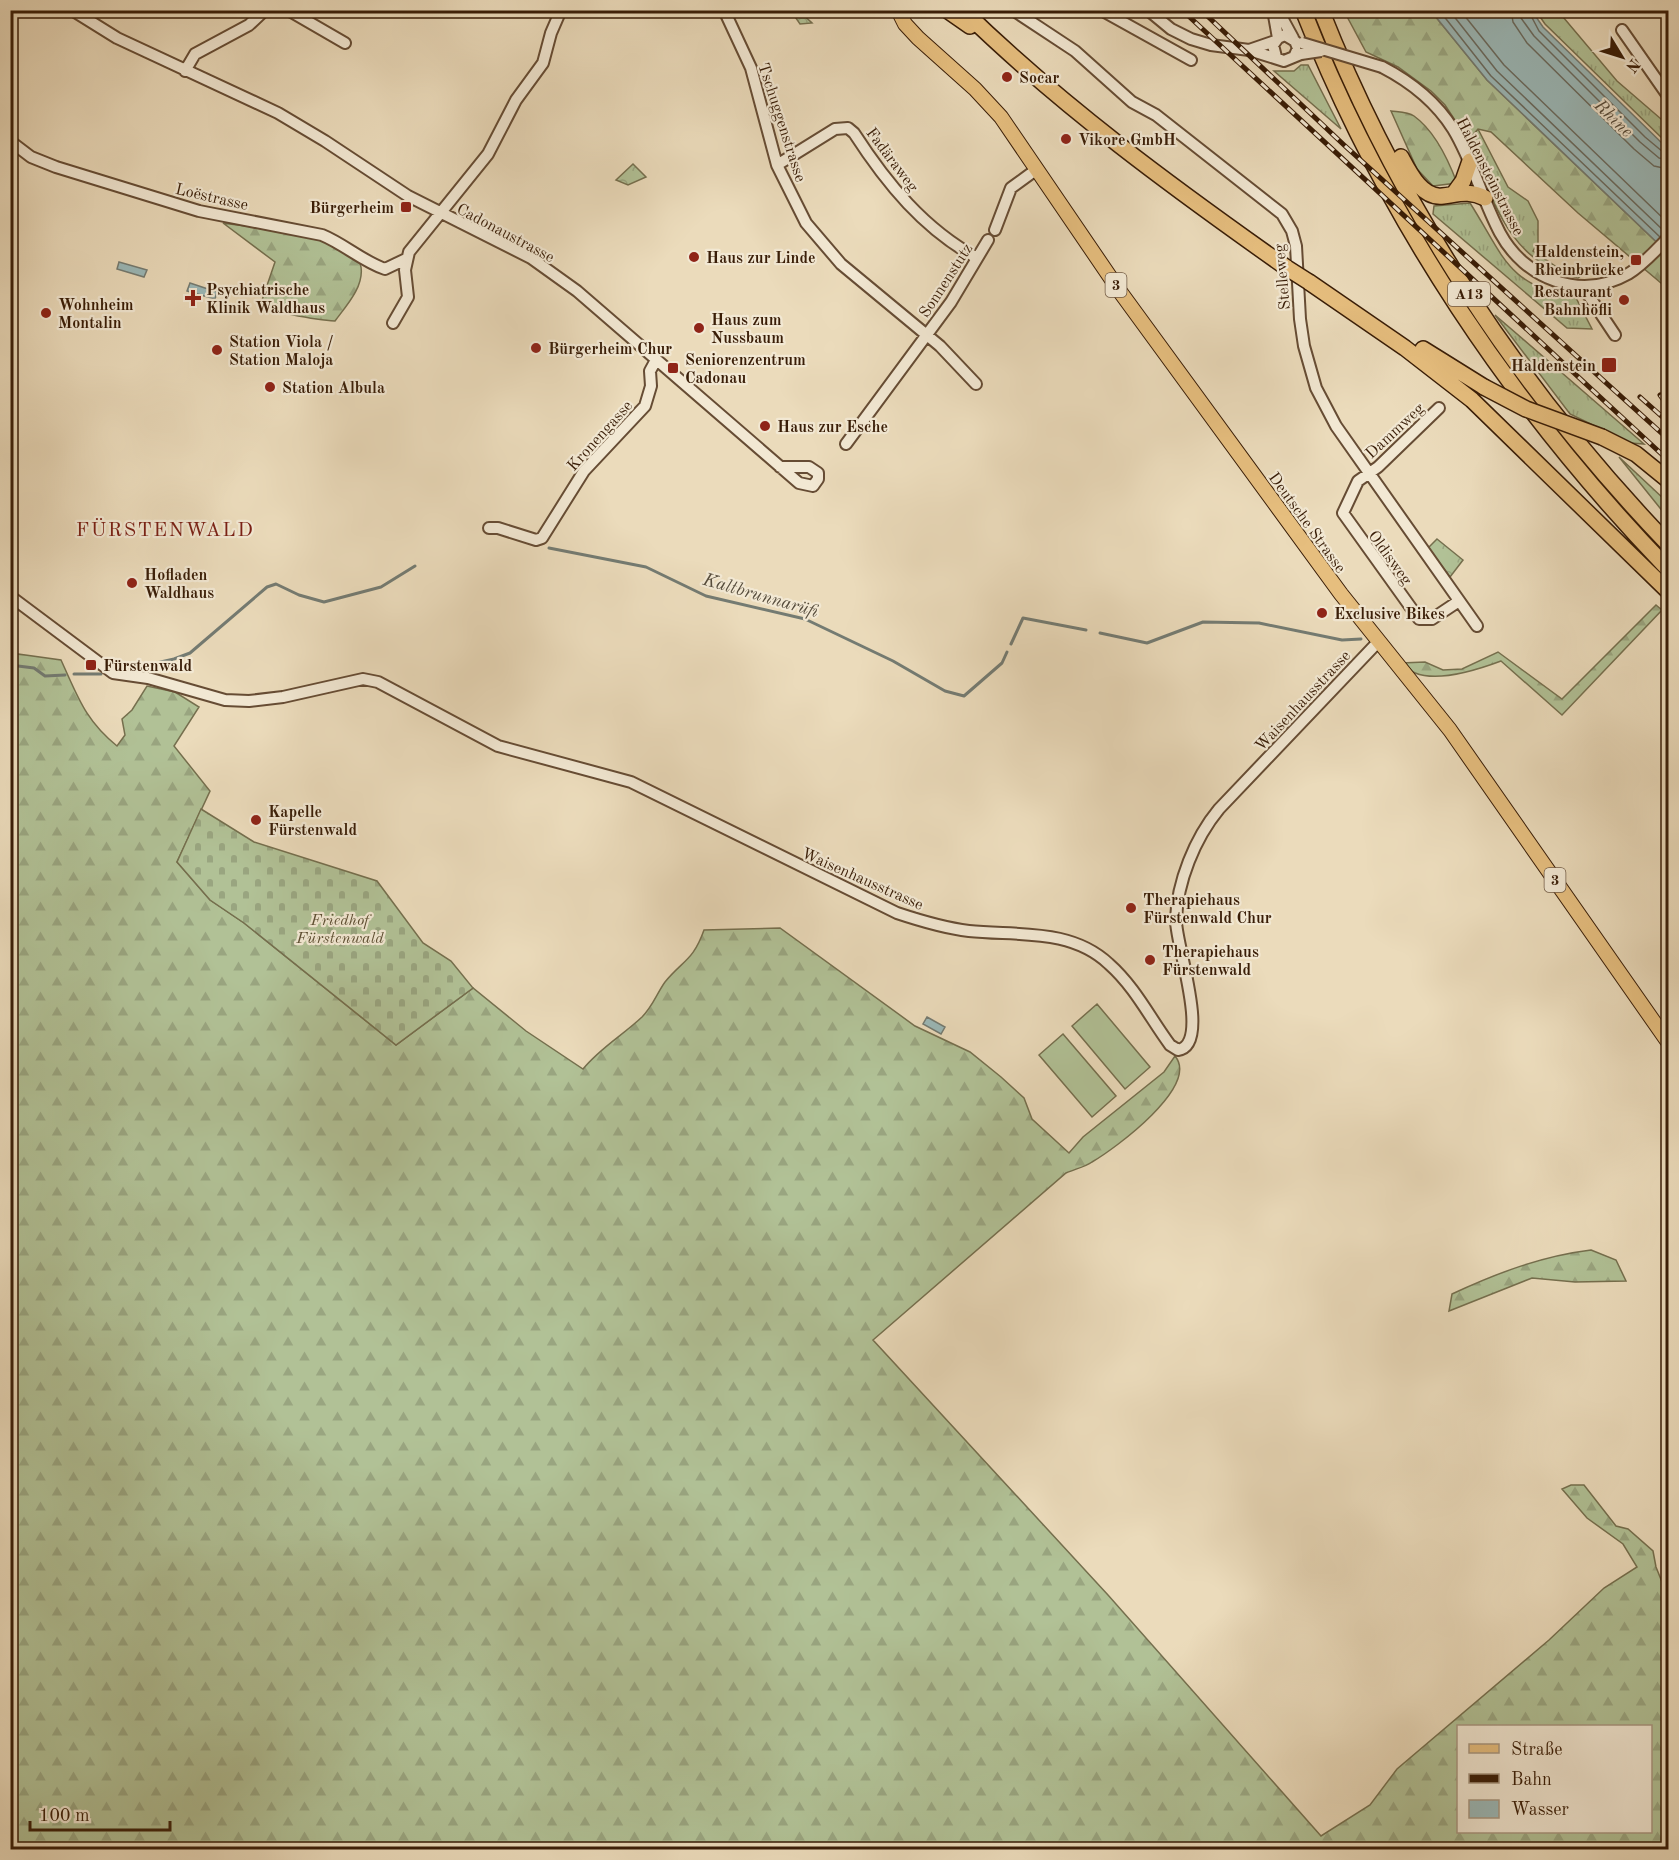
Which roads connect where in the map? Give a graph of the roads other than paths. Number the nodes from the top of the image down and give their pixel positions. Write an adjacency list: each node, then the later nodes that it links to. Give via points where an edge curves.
1 (72, 10): 25 (street, Cadonaustrasse, via 117,38)
2 (265, 10): 25 (street, via 249,25 195,54)
3 (288, 10): 20 (street)
4 (561, 10): 33 (street, via 543,63 516,100 485,159)
5 (724, 10): 29 (street, Tschuggenstrasse, via 751,68)
6 (898, 10): 16 (main road, Deutsche Strasse / 3)
7 (908, 10): 16 (main road)
8 (947, 10): 19 (highway)
9 (963, 10): 19 (highway)
10 (1012, 10): 49 (street, Stelleweg, via 1075,51 1132,102 1156,116 1282,214 1296,246 1300,319 1313,380 1336,426)
11 (1101, 10): 24 (street)
12 (1148, 10): 22 (street, via 1191,39)
13 (1274, 10): 18 (street); 21 (street)
14 (1303, 10): 53 (highway, A13, via 1371,159 1464,318 1541,424)
15 (1323, 10): 31 (highway, A13, via 1414,179 1433,195); 52 (highway, A13, via 1387,154 1467,290 1550,408)
16 (912, 30): 30 (main road, Deutsche Strasse / 3, via 992,106)
17 (1622, 30): 26 (street)
18 (1276, 39): 21 (street, via 1285,35); 22 (street); 23 (street)
19 (995, 42): 40 (highway, bridge, via 1207,212)
20 (345, 43)
21 (1297, 46): 23 (street, via 1284,61); 28 (street, Haldensteinstrasse, bridge, via 1353,57 1405,80 1435,105)
22 (1249, 50): 23 (street)
23 (1276, 57)
24 (1191, 60)
25 (185, 71): 33 (street, Cadonaustrasse, via 278,113)
26 (1668, 96)
27 (10, 141): 38 (street, Loëstrasse, via 31,157 56,168 199,211 322,234 385,269)
28 (1470, 161): 31 (highway); 32 (street, Haldensteinstrasse)
29 (777, 165): 37 (street, Fadäraweg, via 835,129 848,128 921,218 946,240); 43 (street, Tschuggenstrasse, via 802,216 827,249)
30 (1037, 169): 34 (street, via 1011,188); 58 (main road, Deutsche Strasse / 3, via 1121,293)
31 (1455, 192): 32 (highway, A13)
32 (1485, 198): 39 (street, Haldensteinstrasse, via 1502,235 1523,262 1554,281)
33 (440, 213): 38 (street); 44 (street, Cadonaustrasse, via 539,264 577,291)
34 (995, 230)
35 (1668, 238): 39 (street, Haldensteinstrasse, via 1629,273)
36 (988, 240): 37 (street, Sonnenstutz)
37 (977, 258): 43 (street, Sonnenstutz)
38 (406, 259): 41 (street, via 408,297)
39 (1587, 285): 42 (street, via 1587,293)
40 (1338, 301): 50 (highway, bridge, via 1526,409 1636,454); 54 (highway, via 1472,400)
41 (393, 323)
42 (1615, 335)
43 (926, 336): 45 (street, Tschuggenstrasse); 47 (street)
44 (656, 360): 48 (street, Cadonaustrasse); 51 (street, Kronengasse, via 645,406 584,471 542,538 536,540)
45 (976, 384)
46 (1439, 408): 49 (street, Dammweg)
47 (846, 444)
48 (780, 467)
49 (1368, 473): 56 (street, Stelleweg); 56 (street, Oldisweg, via 1358,481 1344,518 1419,619 1432,619)
50 (1668, 480)
51 (489, 528)
52 (1668, 544)
53 (1668, 569)
54 (1668, 591)
55 (10, 596): 58 (street, Waisenhausstrasse, via 113,673 237,701 283,697 363,679 378,682 498,746 631,782 897,913 934,925 1053,937 1081,945 1116,971 1178,1050 1190,1042 1192,1023 1176,920 1185,875 1198,841 1219,809)
56 (1459, 601): 57 (street, Stelleweg)
57 (1477, 626)
58 (1378, 642): 59 (main road, Deutsche Strasse / 3, via 1450,730)
59 (1668, 1042)

